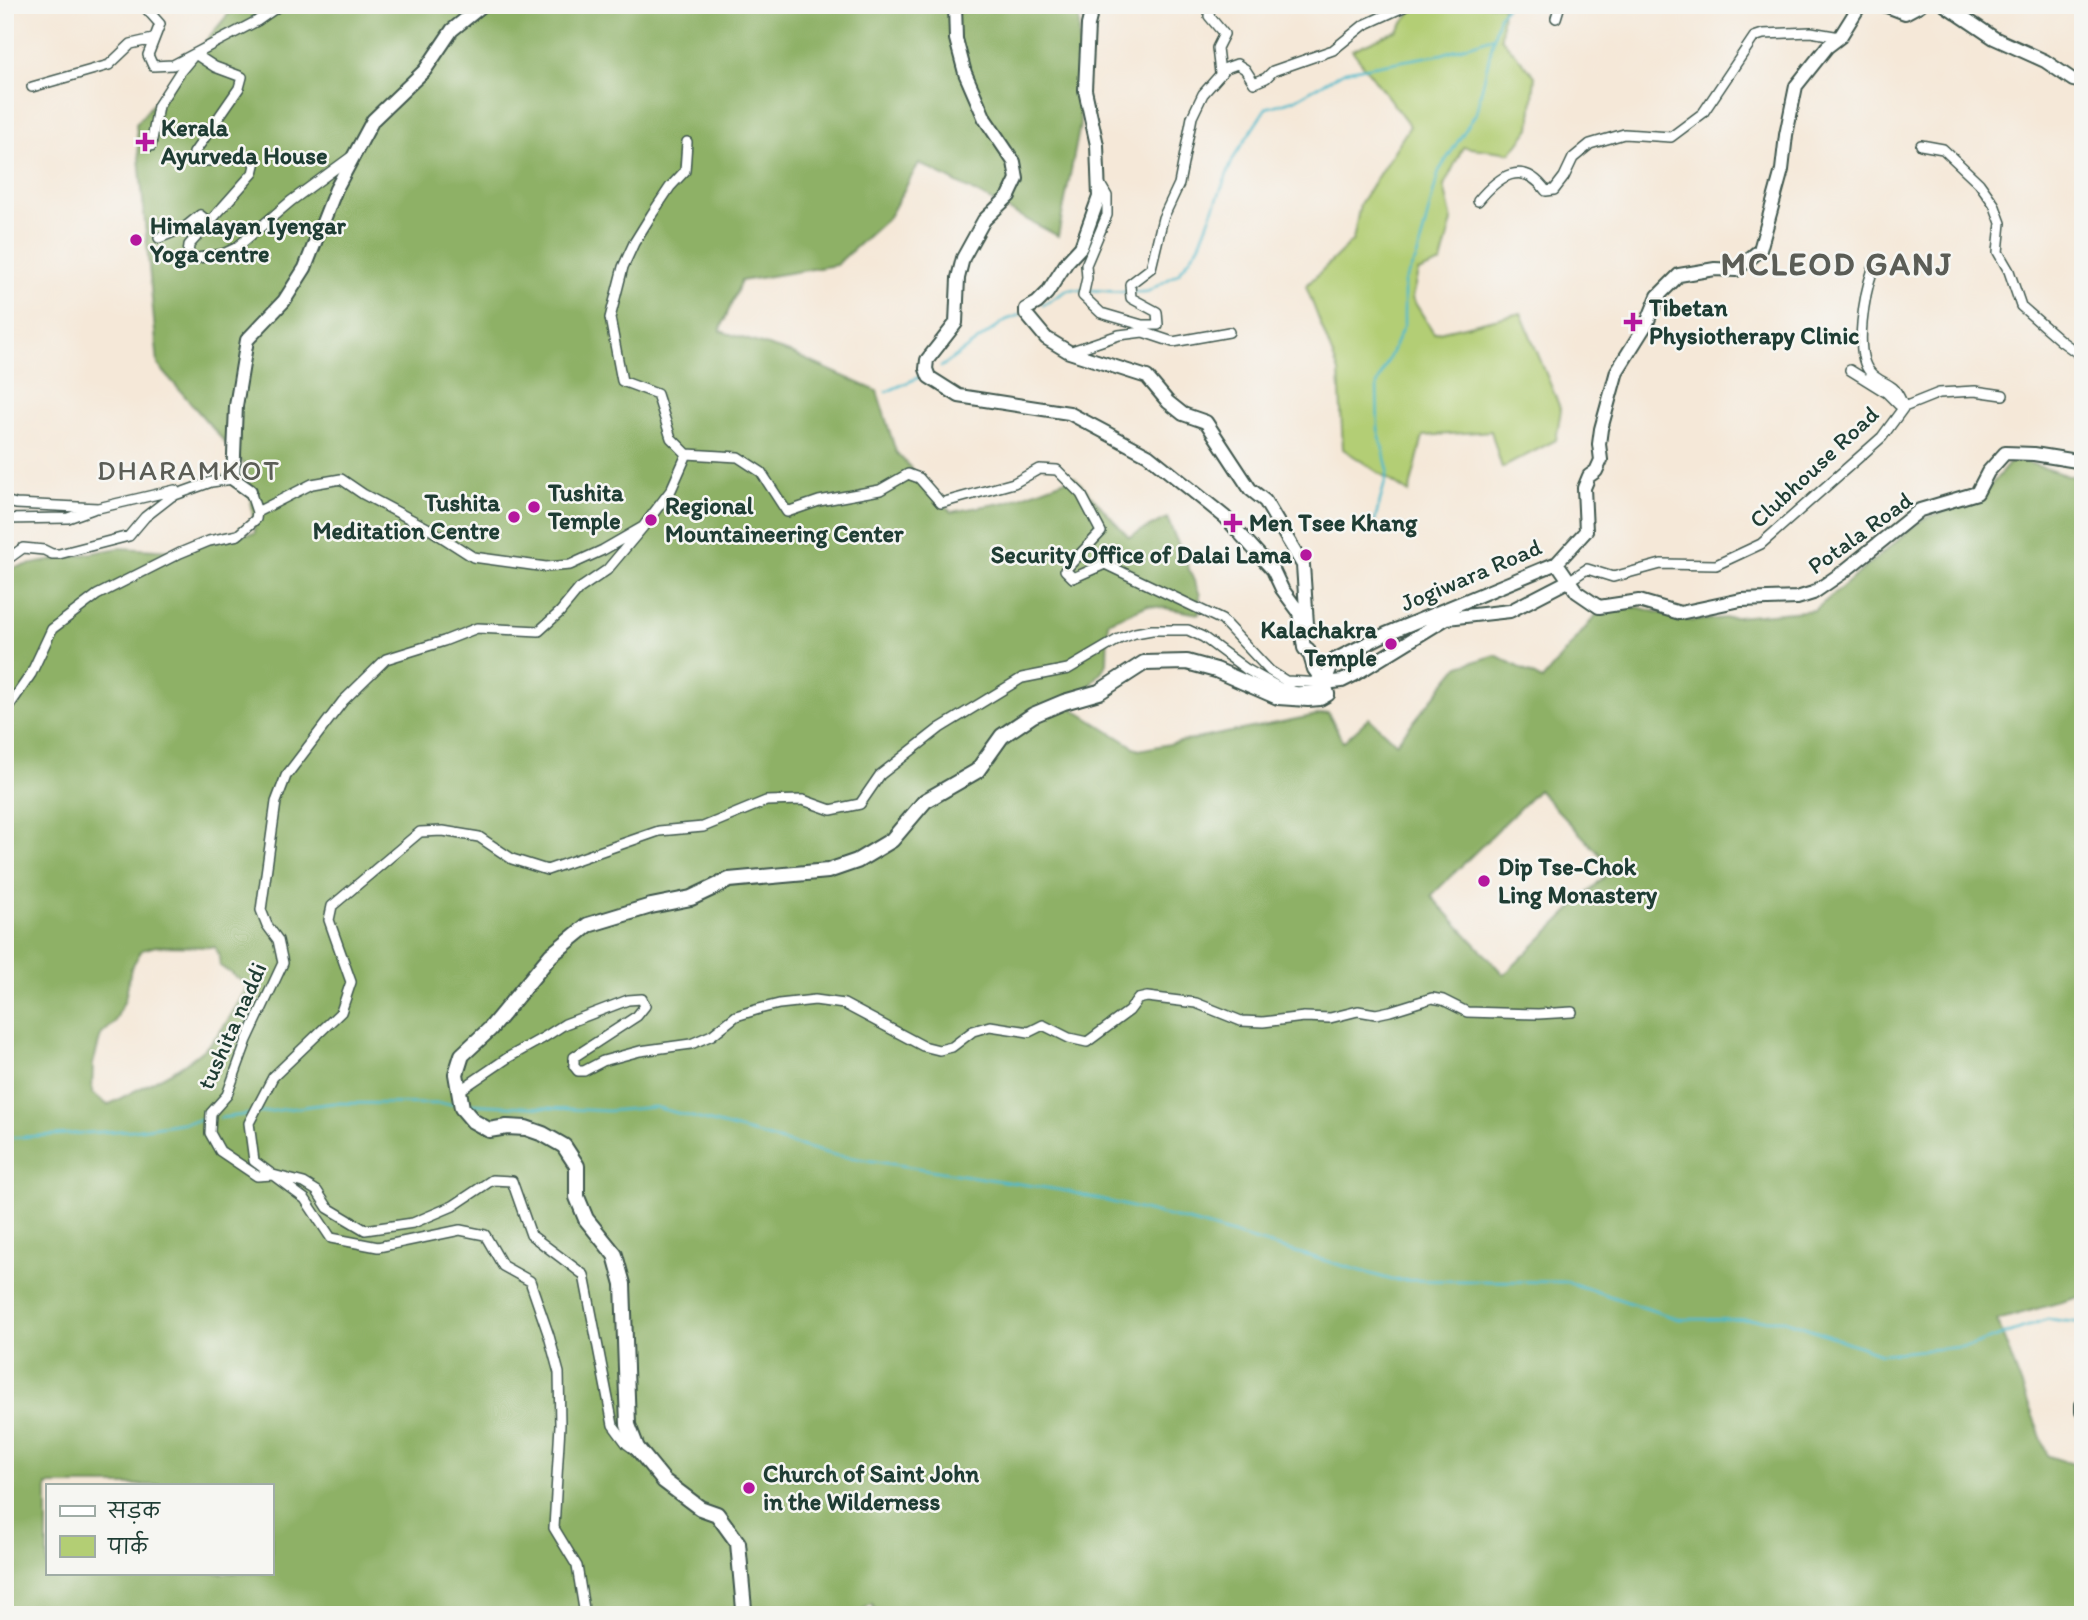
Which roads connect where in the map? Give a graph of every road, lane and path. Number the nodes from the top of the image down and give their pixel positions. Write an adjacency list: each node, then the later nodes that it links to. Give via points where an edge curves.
1 (143, 5): 15 (street, via 160,24)
2 (280, 5): 16 (street)
3 (483, 5): 23 (street, via 452,30 425,70 373,120)
4 (956, 5): 48 (street, via 956,39 965,73 985,118 1014,162 1017,180 1009,196 984,220 964,258 958,278 956,323 927,359 929,377 959,396 1069,413 1148,455 1225,517 1273,570 1299,612 1304,648)
5 (1093, 5): 24 (street, via 1085,90)
6 (1210, 5): 17 (street, via 1209,16 1224,34 1217,48)
7 (1408, 5): 17 (street, via 1364,25 1333,50 1273,71 1254,83 1237,64)
8 (1560, 5): 13 (street)
9 (1860, 5): 14 (street, Jogiwara Road)
10 (1884, 5): 11 (street, via 1905,13)
11 (1920, 5)
12 (1945, 5): 18 (street, via 1994,38)
13 (1556, 18)
14 (1840, 37): 25 (street, via 1811,32 1754,37 1703,113 1671,137 1625,134 1590,144 1573,158 1554,190 1546,191 1537,178 1522,173 1504,176); 46 (street, Jogiwara Road, via 1796,86 1782,170 1760,250 1736,270 1679,275 1658,296 1617,372 1601,429 1601,460 1584,488 1586,531)
15 (153, 39): 16 (street, via 148,55 153,66 173,65); 19 (street, via 131,44 108,65)
16 (195, 54): 22 (street, via 158,106); 26 (street, via 242,77 194,153 195,162 241,156 251,158 255,165 246,183)
17 (1220, 73): 24 (street, via 1192,117 1179,184 1163,218 1150,268 1129,290 1130,298 1157,312 1158,325 1101,313 1083,296 1086,265 1107,215 1107,197)
18 (2083, 82)
19 (32, 87)
20 (687, 142): 35 (street, via 685,171 634,243 610,318 622,381 657,394 671,438)
21 (1921, 145): 31 (street, via 1943,149 1979,183 2001,223 1998,252 2021,306)
22 (151, 146)
23 (357, 153): 26 (street, via 236,248 191,260 189,246); 37 (street, via 335,189 306,268 284,301 247,340 236,406)
24 (1100, 183): 30 (street, via 1081,247 1047,293 1026,309 1046,338)
25 (1478, 201)
26 (198, 234): 27 (street, via 205,219 200,215 184,228)
27 (159, 238)
28 (1873, 269): 34 (street, via 1862,326 1863,358 1868,371 1894,388)
29 (1229, 332): 30 (street, via 1173,342 1143,332)
30 (1069, 352): 48 (street, via 1147,377 1183,414 1206,422 1250,489 1265,501 1303,565 1306,643)
31 (2083, 357)
32 (1850, 370): 34 (street)
33 (2003, 395): 34 (street, Clubhouse Road, via 1939,393)
34 (1904, 407): 47 (street, Clubhouse Road, via 1882,437 1761,544 1716,565 1661,564 1613,577 1587,569)
35 (687, 454): 44 (street, tushita naddi, via 671,490); 49 (street, via 738,457 761,472 787,512 880,490 908,474 919,478 942,503 1014,483 1039,469 1057,470 1081,494 1101,532 1065,570 1073,578 1105,564 1222,620 1270,671 1286,681)
36 (2083, 462): 47 (street, Potala Road, via 2005,453 1977,493 1920,510 1842,573 1797,598 1741,600 1680,613 1639,601 1599,607 1577,592)
37 (233, 479): 38 (street); 39 (street)
38 (211, 482): 41 (street); 45 (street, via 172,496 129,536 59,554 23,548)
39 (250, 491): 42 (street)
40 (5, 501): 41 (street)
41 (98, 508): 43 (street, via 68,518)
42 (257, 512): 44 (street, via 312,484 341,479 473,557 546,567 570,565); 50 (street, via 256,519 238,534 180,552 97,595 52,629 31,674)
43 (5, 519)
44 (643, 527): 53 (street, tushita naddi, via 607,570 579,589 539,631 477,628 386,659 343,701 286,776 275,802 261,910 278,940 283,963 227,1095 211,1113 210,1133 220,1151 237,1164 257,1176)
45 (5, 561)
46 (1557, 563): 47 (street); 49 (street, Jogiwara Road, via 1334,660)
47 (1570, 580): 49 (street, via 1510,611 1447,618 1354,675)
48 (1311, 657): 49 (street)
49 (1324, 683): 52 (main road, via 1327,694 1320,698 1279,697 1187,662 1144,663 1099,692 1033,715 1002,736 977,771 925,801 892,840 857,862 828,872 729,880 691,898 588,925 551,955 490,1029 462,1055 456,1074); 53 (street, via 1323,689 1307,692 1280,688 1188,630 1152,630 1119,639 1068,669 1022,678 940,728 880,775 860,804 831,810 803,800 766,801 703,827 659,831 547,870 512,859 479,837 420,832 332,906 329,920 351,982 341,1012 273,1077 249,1123 254,1161)
50 (5, 712)
51 (1572, 1012): 52 (street, via 1467,1012 1432,998 1376,1014 1358,1011 1330,1018 1263,1022 1241,1021 1196,1003 1147,997 1138,999 1087,1042 1043,1025 1030,1032 990,1026 939,1050 844,1004 815,1000 759,1009 736,1016 691,1044 640,1051 579,1071 574,1057 645,1006 642,999 628,1000 565,1024 509,1057)
52 (460, 1099): 56 (main road, via 473,1121 489,1130 526,1128 543,1134 564,1146 577,1166 577,1197 586,1219 615,1255 623,1284 628,1425)
53 (273, 1175): 56 (street, tushita naddi, via 304,1183 317,1191 328,1208 365,1230 413,1223 453,1206 492,1180 512,1181 531,1235 584,1275 613,1425 626,1444); 59 (street, via 305,1199 331,1238 378,1247 460,1230 485,1235 503,1266 530,1281 559,1373 554,1528 577,1566)
54 (2083, 1405): 55 (main road)
55 (2083, 1412)
56 (648, 1459): 60 (main road, via 664,1481 700,1508 717,1514 738,1543)
57 (59, 1614): 58 (street)
58 (47, 1615)
59 (585, 1615)
60 (748, 1615)

